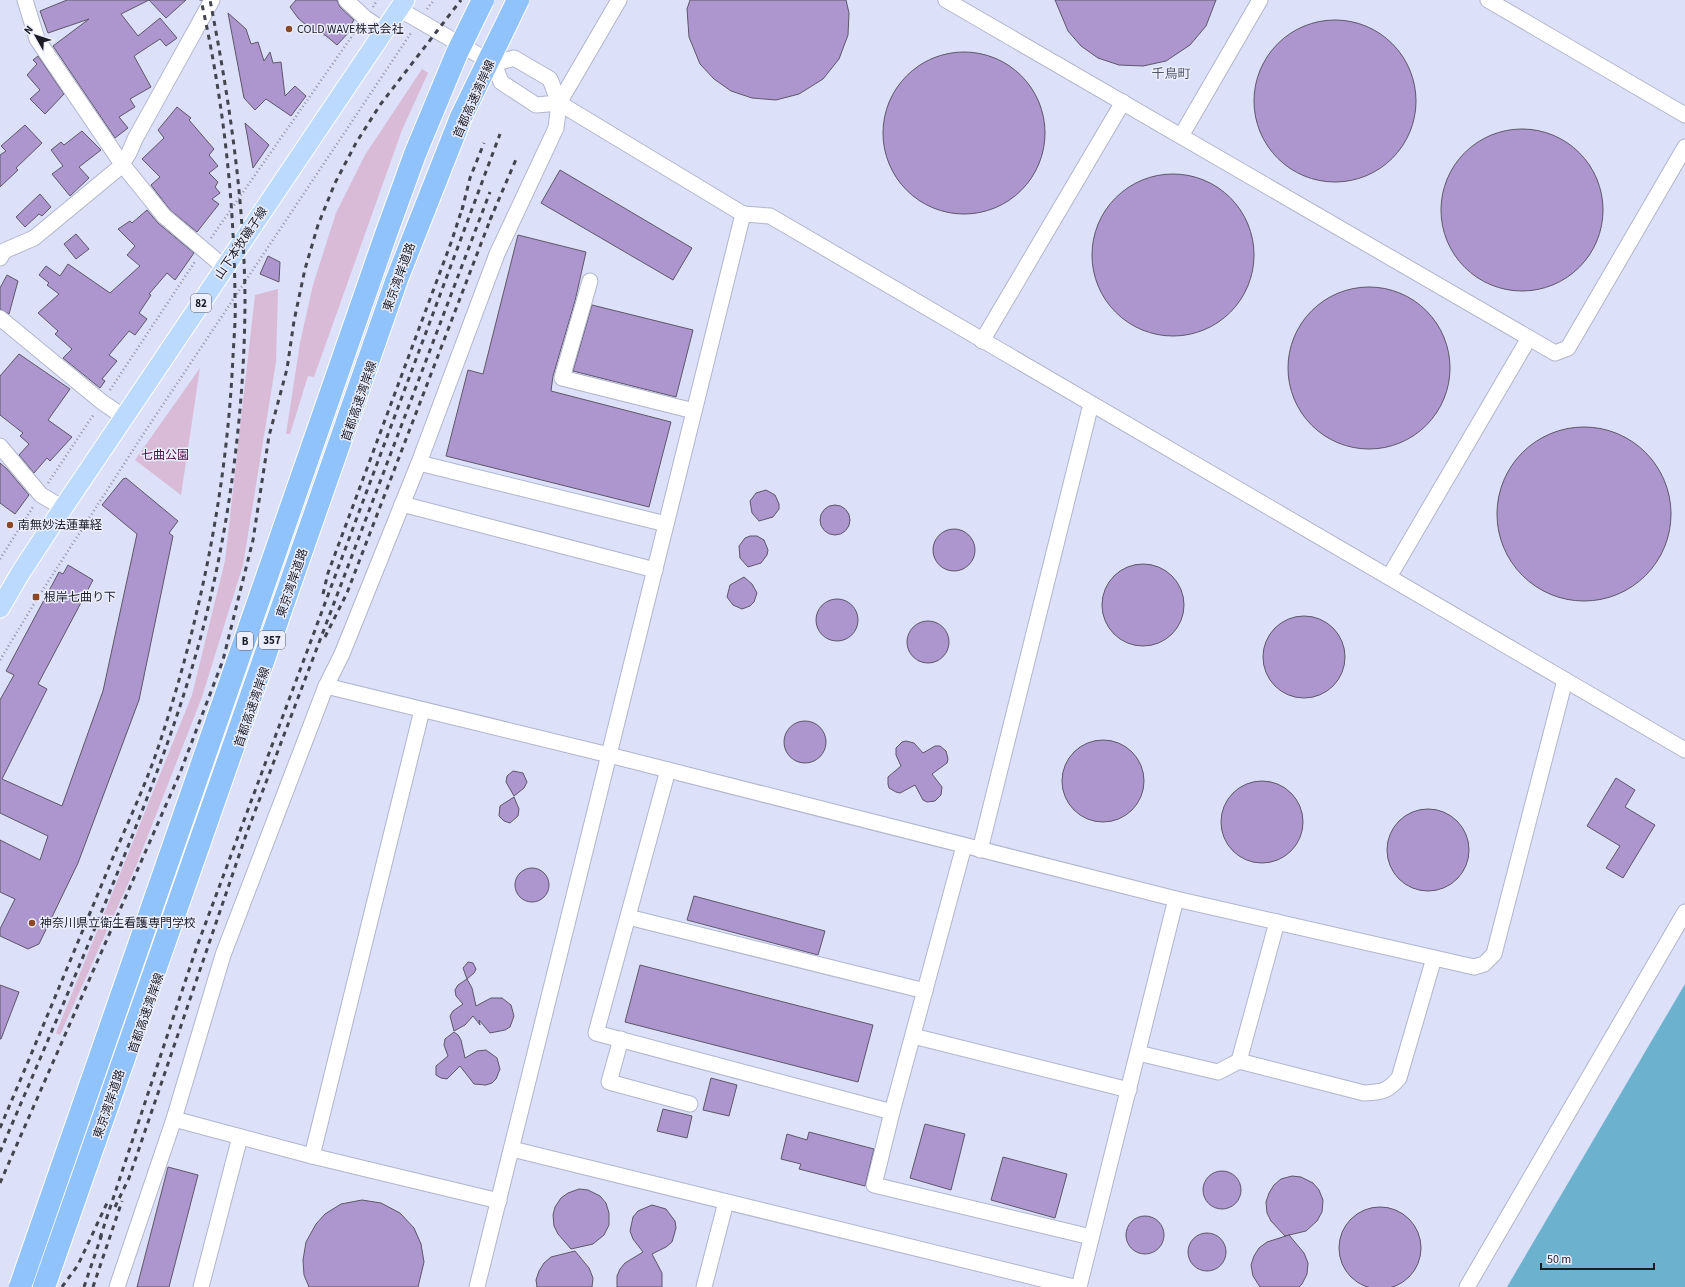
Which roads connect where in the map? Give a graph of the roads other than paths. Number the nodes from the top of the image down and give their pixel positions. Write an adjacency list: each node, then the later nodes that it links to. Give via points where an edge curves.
1 (25, 0): 20 (street, via 37,39)
2 (212, 0): 20 (street)
3 (346, 0): 13 (street, via 365,18)
4 (483, 0): 67 (highway, B, bridge, via 457,53 415,154 386,234)
5 (487, 0): 68 (highway, 東京湾岸道路 / 357, via 430,130 388,242)
6 (518, 0): 69 (highway, 東京湾岸道路 / 357, bridge, via 460,117 397,279)
7 (522, 0): 70 (highway, 首都高速湾岸線, bridge, via 462,124 402,276)
8 (619, 0): 16 (street)
9 (946, 0): 15 (street)
10 (1260, 0): 18 (street)
11 (1488, 0): 17 (street)
12 (402, 4): 13 (main road, 山下本牧磯子線 / 82); 14 (street, via 419,21)
13 (385, 31): 23 (main road, 山下本牧磯子線 / 82)
14 (494, 64): 16 (street, via 501,82 536,105); 16 (street, via 514,58 550,79)
15 (1122, 102): 18 (street); 27 (street)
16 (559, 104): 21 (street); 32 (street, via 556,128 497,254)
17 (1685, 115)
18 (1181, 136): 26 (street)
19 (1685, 147): 26 (street, via 1568,348 1555,353)
20 (122, 164): 22 (street, via 34,238 4,251); 23 (street, via 164,216)
21 (743, 214): 27 (street, via 770,216); 29 (street)
22 (0, 258)
23 (224, 268): 30 (main road, 山下本牧磯子線 / 82)
24 (590, 281): 29 (street, via 562,378)
25 (0, 318): 30 (street, via 102,402)
26 (1528, 338): 37 (street)
27 (982, 341): 28 (street)
28 (1091, 404): 37 (street); 46 (street)
29 (694, 411): 35 (street)
30 (124, 417): 34 (main road, 山下本牧磯子線 / 82)
31 (0, 446): 34 (street, via 41,495)
32 (419, 463): 33 (street); 35 (street)
33 (402, 504): 36 (street); 40 (street, via 342,654)
34 (63, 508): 38 (main road, 山下本牧磯子線 / 82)
35 (666, 524): 36 (street)
36 (655, 570): 43 (street)
37 (1389, 577): 39 (street)
38 (0, 608)
39 (1565, 680): 42 (street); 51 (street, via 1494,954 1484,964 1474,967)
40 (326, 686): 41 (street); 60 (street, via 223,955)
41 (422, 710): 43 (street); 63 (street)
42 (1685, 750)
43 (609, 756): 44 (street); 62 (street)
44 (668, 770): 45 (street); 49 (street)
45 (964, 846): 46 (street); 52 (street)
46 (980, 850): 47 (street)
47 (1176, 899): 50 (street); 55 (street)
48 (1685, 912): 77 (street)
49 (628, 917): 52 (street); 54 (street, via 596,1033)
50 (1277, 922): 51 (street); 56 (street)
51 (1434, 958): 56 (street, via 1399,1078 1390,1088 1364,1093)
52 (925, 991): 53 (street)
53 (913, 1036): 57 (street); 59 (street)
54 (621, 1039): 58 (street, via 609,1082); 59 (street)
55 (1138, 1053): 56 (street, via 1218,1072); 57 (street)
56 (1239, 1061)
57 (1129, 1090): 66 (street)
58 (690, 1104)
59 (892, 1112): 66 (street, via 874,1185)
60 (174, 1119): 61 (street); 71 (street)
61 (240, 1137): 63 (street); 72 (street)
62 (512, 1149): 64 (street); 65 (street)
63 (312, 1156): 64 (street)
64 (499, 1201): 73 (street)
65 (726, 1202): 74 (street); 75 (street)
66 (1091, 1237): 76 (street)
67 (20, 1287)
68 (25, 1287)
69 (44, 1287)
70 (50, 1287)
71 (117, 1287)
72 (201, 1287)
73 (477, 1287)
74 (704, 1287)
75 (1074, 1287)
76 (1079, 1287)
77 (1467, 1287)

